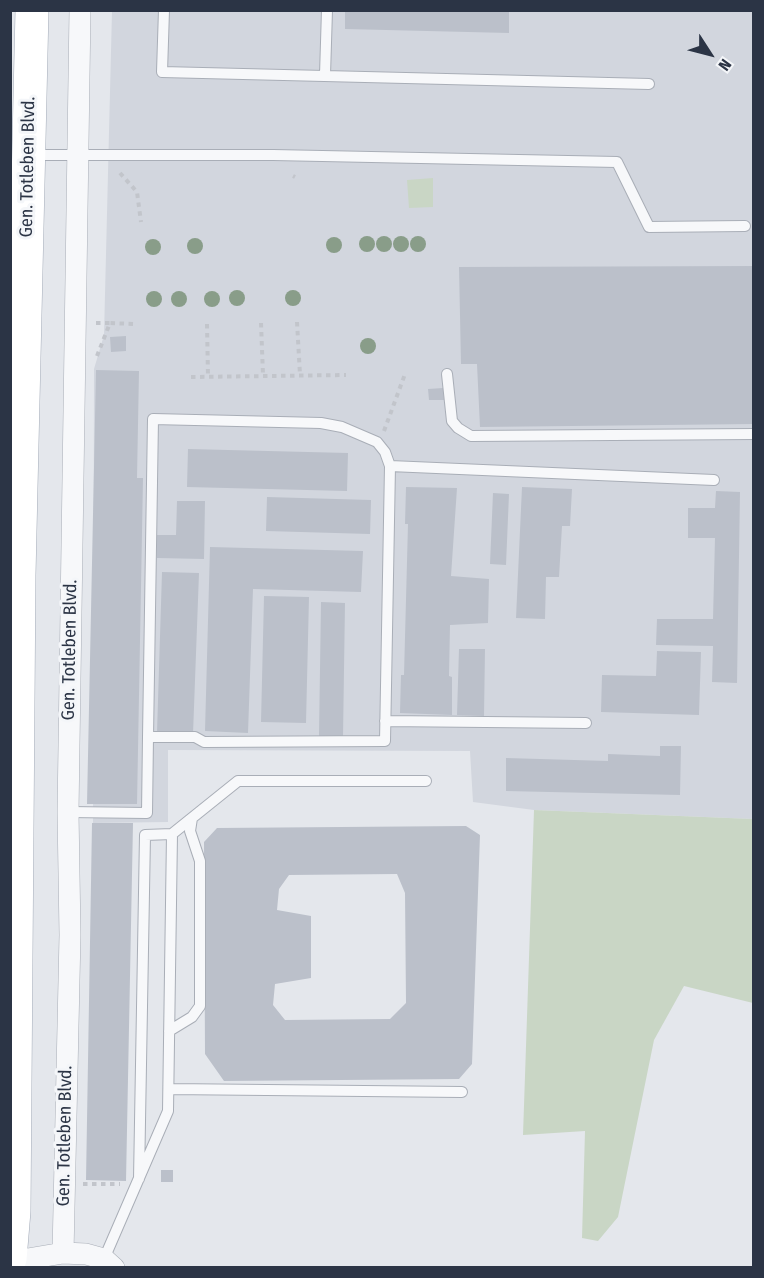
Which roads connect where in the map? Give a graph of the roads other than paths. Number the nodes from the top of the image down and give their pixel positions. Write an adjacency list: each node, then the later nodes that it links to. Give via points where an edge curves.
1 (32, 10): 7 (main road, Gen. Totleben Blvd.)
2 (80, 10): 8 (street, Gen. Totleben Blvd.)
3 (164, 10): 5 (lane, via 162,72)
4 (327, 10): 5 (lane)
5 (326, 75): 6 (lane)
6 (649, 84)
7 (28, 155): 8 (lane); 26 (main road, Gen. Totleben Blvd., via 19,575 14,1211)
8 (77, 155): 9 (lane, via 617,162 649,226); 18 (street, Gen. Totleben Blvd.)
9 (745, 226)
10 (447, 374): 11 (lane, via 452,421 471,436)
11 (753, 434)
12 (390, 466): 13 (lane); 14 (lane); 16 (lane, via 377,442 342,427 321,423 153,419)
13 (714, 480)
14 (385, 721): 15 (lane); 16 (lane, via 385,741 204,742 195,737)
15 (586, 723)
16 (148, 737): 18 (lane, via 147,813)
17 (426, 781): 19 (lane, via 238,781)
18 (68, 812): 25 (street, Gen. Totleben Blvd., via 70,935)
19 (192, 818): 20 (lane); 21 (lane, via 190,831 200,861 200,1006 192,1017)
20 (172, 834): 21 (lane); 24 (lane, via 144,835)
21 (169, 1031): 22 (lane)
22 (169, 1089): 23 (lane); 24 (lane, via 168,1110)
23 (462, 1092)
24 (138, 1182): 27 (lane)
25 (63, 1253): 26 (street); 27 (street, via 87,1254)
26 (10, 1260)
27 (109, 1263)

